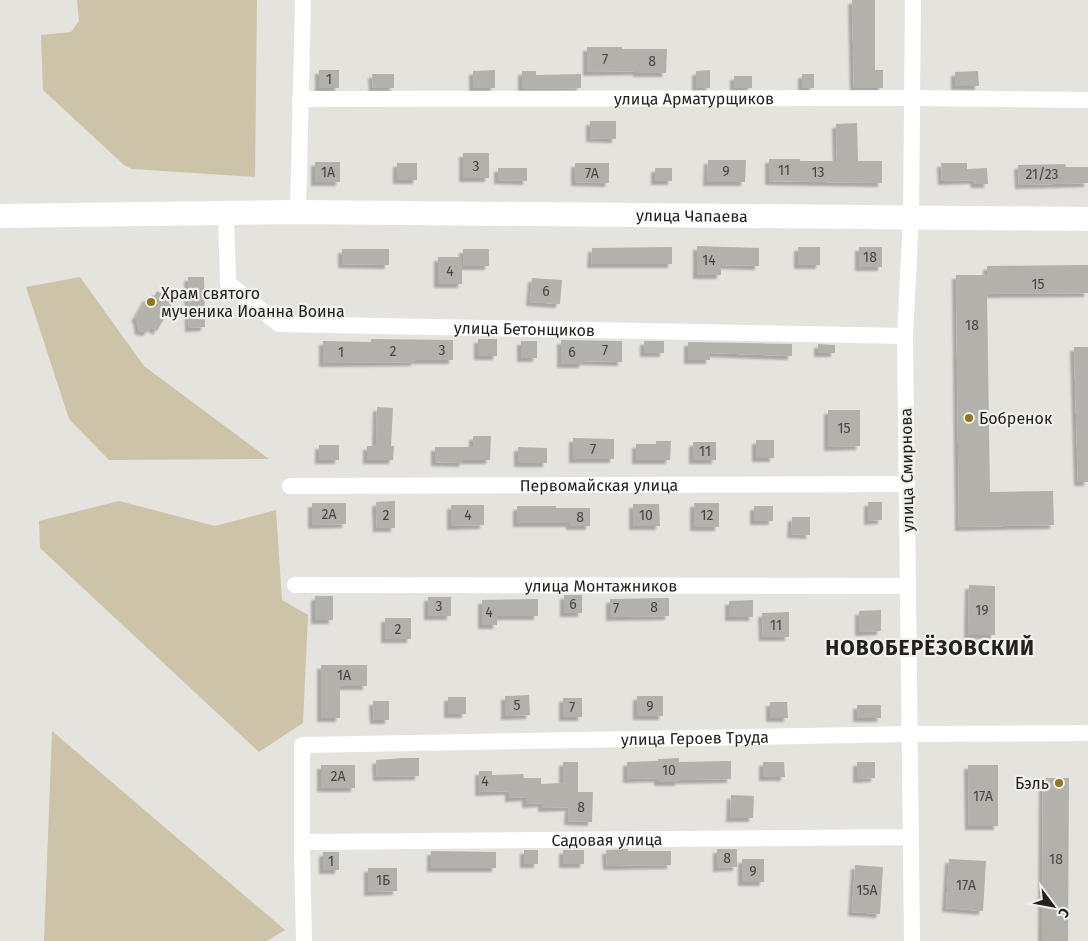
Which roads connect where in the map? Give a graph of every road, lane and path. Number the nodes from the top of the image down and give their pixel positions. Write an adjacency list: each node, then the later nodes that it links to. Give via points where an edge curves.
1 (302, 0): 4 (street)
2 (913, 0): 3 (street, улица Смирнова)
3 (912, 98): 4 (street, улица Арматурщиков); 5 (street, улица Арматурщиков); 9 (street, улица Смирнова)
4 (300, 99): 6 (street)
5 (1088, 100)
6 (298, 212): 7 (street, улица Чапаева); 9 (street, улица Чапаева)
7 (226, 214): 8 (street, улица Чапаева); 11 (street, улица Бетонщиков, via 228,283 279,324)
8 (0, 216)
9 (911, 217): 10 (street, улица Чапаева); 11 (street, улица Смирнова)
10 (1088, 219)
11 (905, 336): 12 (street, улица Смирнова)
12 (907, 484): 13 (street, Первомайская улица); 15 (street, улица Смирнова)
13 (290, 486)
14 (295, 585): 15 (street, улица Монтажников)
15 (908, 586): 17 (street, улица Смирнова)
16 (1088, 733): 17 (street, улица Героев Труда)
17 (910, 734): 18 (street, улица Смирнова); 19 (street, улица Героев Труда, via 302,745)
18 (911, 837): 19 (street, Садовая улица); 21 (street, улица Смирнова)
19 (302, 842): 20 (street)
20 (304, 941)
21 (912, 941)

